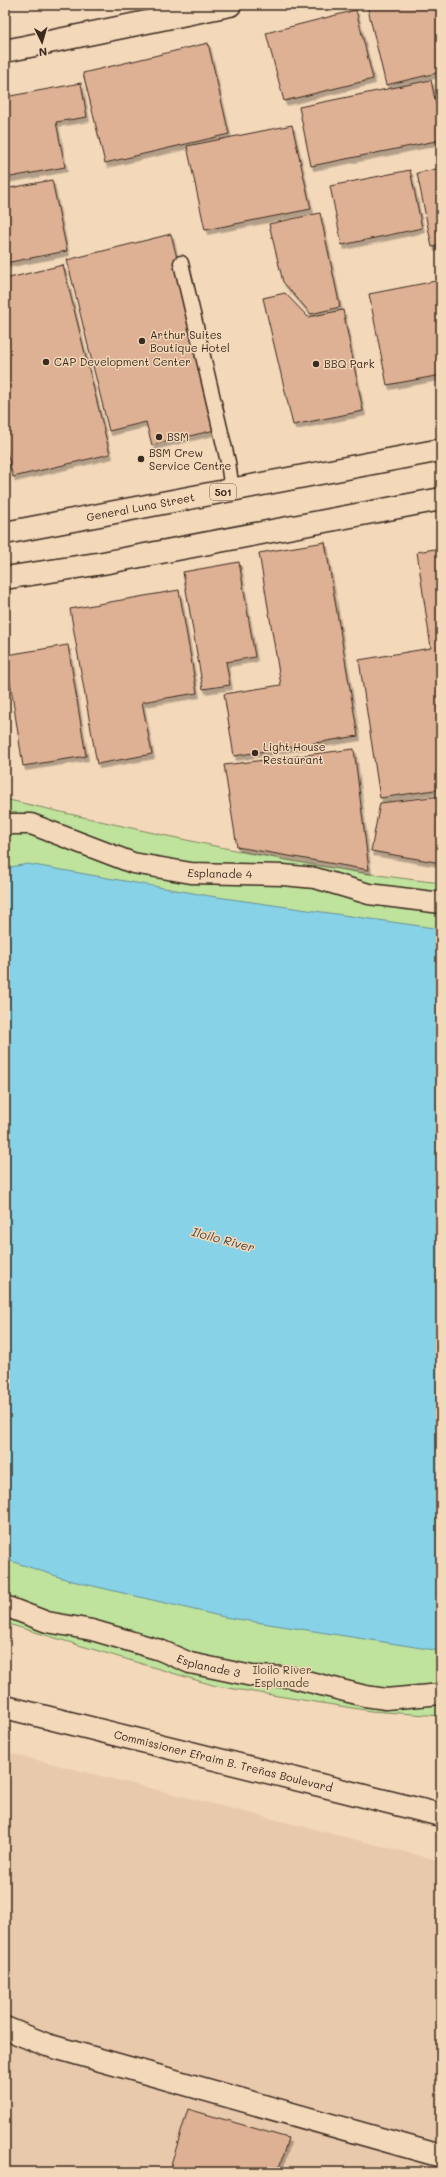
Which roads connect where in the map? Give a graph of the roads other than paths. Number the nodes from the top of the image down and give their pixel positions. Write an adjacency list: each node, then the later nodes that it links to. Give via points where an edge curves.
1 (230, 5): 2 (main road)
2 (148, 14): 3 (main road)
3 (5, 51)
4 (181, 263): 6 (lane, via 228,462)
5 (441, 450): 6 (main road, General Luna Street / 501)
6 (232, 490): 8 (main road, General Luna Street / 501)
7 (441, 501): 9 (main road, via 102,563)
8 (5, 533)
9 (5, 578)
10 (5, 824): 11 (street, Esplanade 4, via 31,824 133,863 191,873 315,878 369,894)
11 (441, 903)
12 (5, 1606): 13 (street, Esplanade 3, via 47,1622 92,1630 160,1650 190,1663 252,1676 290,1677 386,1699)
13 (441, 1694)
14 (5, 1707): 15 (main road, Commissioner Efraim B. Treñas Boulevard)
15 (441, 1815)
16 (5, 2028): 17 (main road, via 47,2045)
17 (441, 2156)

